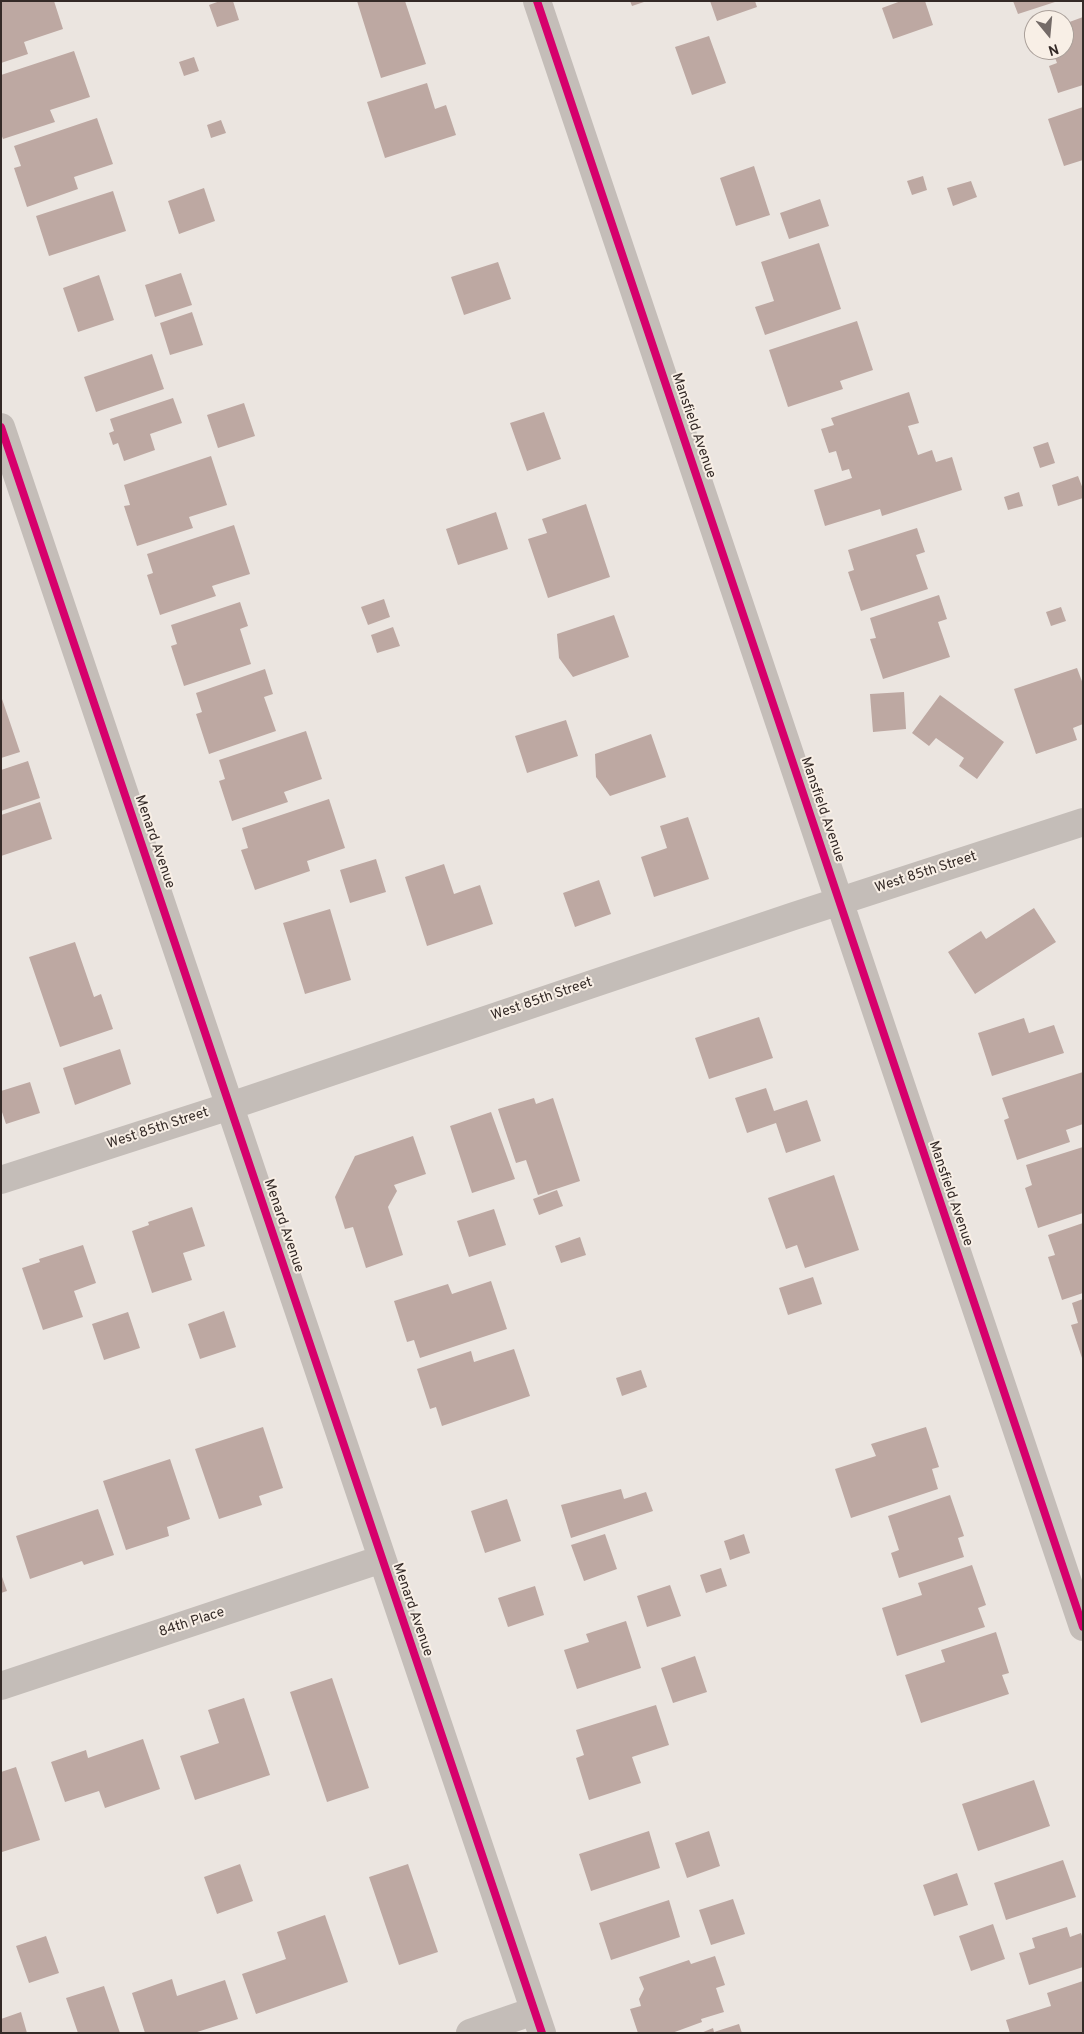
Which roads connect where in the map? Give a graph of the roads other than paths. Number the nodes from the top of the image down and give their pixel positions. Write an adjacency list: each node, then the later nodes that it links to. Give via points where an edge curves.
1 (537, 1): 4 (street, Mansfield Avenue)
2 (1, 427): 5 (street, Menard Avenue)
3 (1083, 822): 4 (street, West 85th Street)
4 (840, 902): 5 (street, West 85th Street); 8 (street, Mansfield Avenue)
5 (230, 1106): 6 (street, West 85th Street); 7 (street, Menard Avenue)
6 (2, 1178)
7 (382, 1559): 9 (street, 84th Place); 10 (street, Menard Avenue)
8 (1083, 1626)
9 (1, 1686)
10 (538, 2022): 11 (street)
11 (470, 2033)

